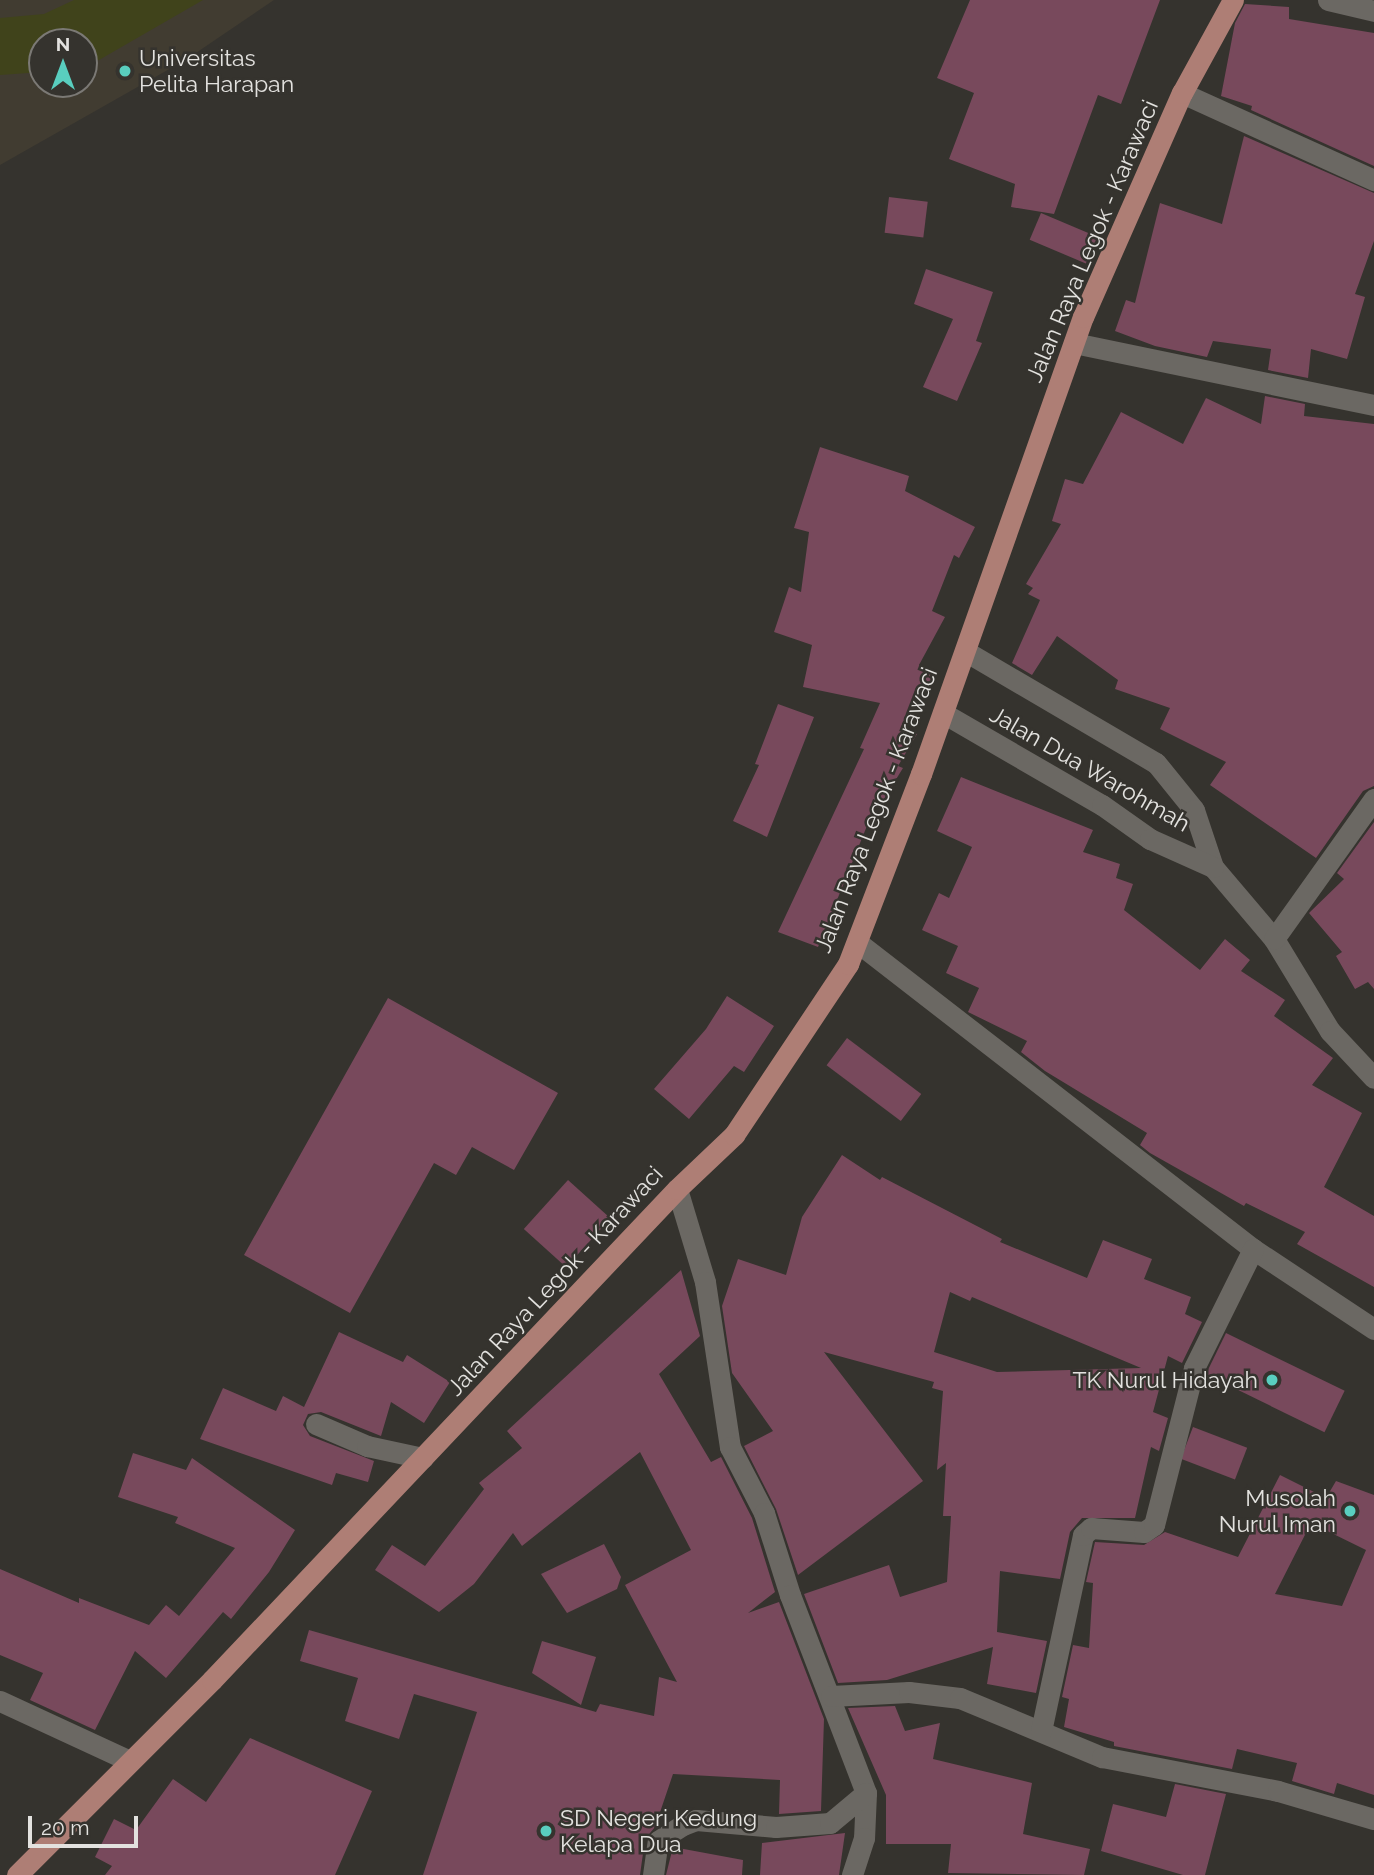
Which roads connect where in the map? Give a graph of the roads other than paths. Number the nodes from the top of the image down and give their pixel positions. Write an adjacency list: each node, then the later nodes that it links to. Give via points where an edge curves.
1 (1233, 0): 4 (main road, Jalan Raya Legok - Karawaci)
2 (1328, 0): 3 (street)
3 (1374, 11)
4 (1182, 93): 5 (street); 6 (main road, Jalan Raya Legok - Karawaci)
5 (1374, 180)
6 (1074, 343): 7 (street); 8 (main road, Jalan Raya Legok - Karawaci)
7 (1374, 405)
8 (965, 651): 9 (main road, Jalan Raya Legok - Karawaci); 11 (street, Jalan Dua Warohmah, via 1156,763 1194,810)
9 (943, 713): 11 (street, Jalan Dua Warohmah, via 1102,805 1150,839); 13 (main road, Jalan Raya Legok - Karawaci)
10 (1374, 799): 12 (street)
11 (1213, 867): 12 (street, Jalan Dua Warohmah)
12 (1273, 939): 14 (street, Jalan Dua Warohmah, via 1330,1031)
13 (857, 942): 15 (main road, Jalan Raya Legok - Karawaci, via 848,964 734,1135); 16 (street)
14 (1374, 1078)
15 (677, 1189): 19 (main road, Jalan Raya Legok - Karawaci); 20 (street, via 707,1294 730,1447 764,1513 790,1595)
16 (1253, 1249): 17 (street); 22 (street, via 1194,1368 1154,1525 1144,1531 1091,1528 1083,1535)
17 (1374, 1329)
18 (316, 1424): 19 (street, via 367,1446)
19 (423, 1458): 23 (main road, Jalan Raya Legok - Karawaci)
20 (831, 1696): 22 (street, via 909,1692 960,1698); 24 (street)
21 (0, 1700): 23 (street)
22 (1041, 1731): 25 (street, via 1102,1757 1278,1791)
23 (130, 1761): 26 (main road, Jalan Raya Legok - Karawaci)
24 (866, 1793): 27 (street, via 830,1823 776,1827 696,1820 683,1825 658,1841); 28 (street, via 867,1820)
25 (1374, 1819)
26 (18, 1875)
27 (653, 1875)
28 (852, 1875)

